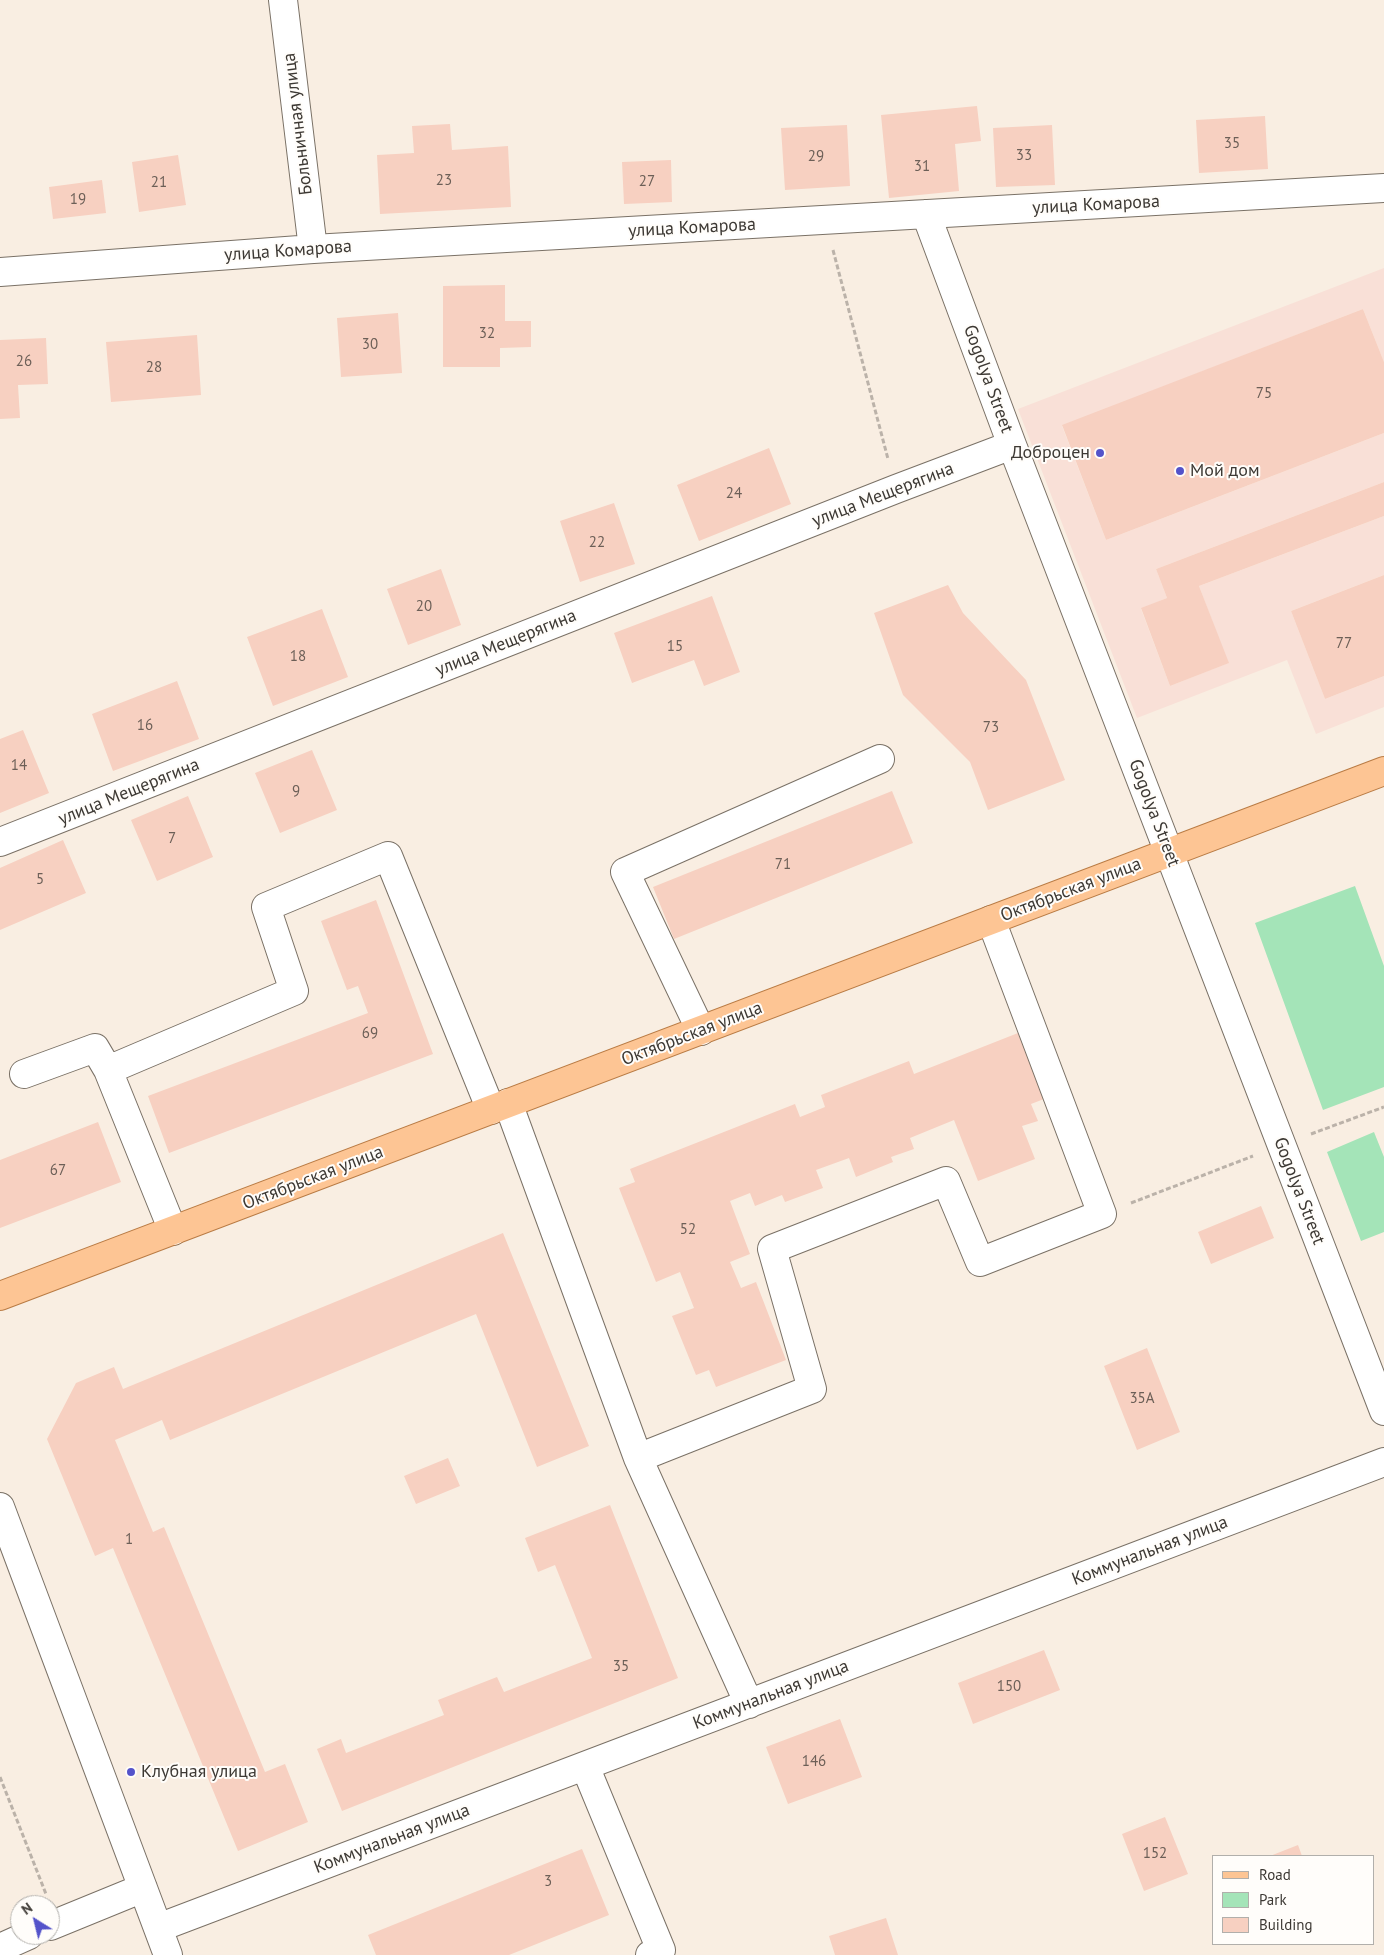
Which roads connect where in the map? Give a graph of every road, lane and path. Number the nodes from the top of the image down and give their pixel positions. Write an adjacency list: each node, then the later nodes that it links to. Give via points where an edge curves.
1 (283, 0): 5 (street, Больничная улица)
2 (1384, 188): 3 (street, улица Комарова)
3 (926, 214): 4 (street, улица Комарова); 7 (street, Gogolya Street)
4 (825, 220): 5 (street, улица Комарова); 8 (path)
5 (313, 249): 6 (street, улица Комарова)
6 (0, 272)
7 (1012, 445): 8 (street, улица Мещерягина); 12 (street, Gogolya Street)
8 (896, 489): 11 (street, улица Мещерягина)
9 (880, 759): 14 (street, via 625,872)
10 (1384, 771): 12 (main road, Октябрьская улица)
11 (0, 842)
12 (1169, 853): 13 (main road, Октябрьская улица); 19 (street, Gogolya Street)
13 (991, 920): 14 (main road, Октябрьская улица); 20 (street)
14 (701, 1031): 17 (main road, Октябрьская улица)
15 (108, 1070): 16 (street, via 94,1048); 17 (street, via 294,991 266,907 388,856); 21 (street)
16 (24, 1074)
17 (500, 1107): 21 (main road, Октябрьская улица); 24 (street)
18 (1384, 1107): 19 (path)
19 (1282, 1145): 20 (path); 23 (street, Gogolya Street)
20 (1102, 1214): 24 (street, via 980,1262 946,1181 772,1249 812,1389)
21 (173, 1231): 22 (main road, Октябрьская улица)
22 (0, 1296)
23 (1384, 1411)
24 (638, 1458): 27 (street)
25 (1384, 1462): 27 (street, Коммунальная улица)
26 (0, 1507): 30 (street)
27 (749, 1704): 28 (street, Коммунальная улица)
28 (585, 1766): 33 (street, Коммунальная улица); 34 (street)
29 (0, 1777): 31 (path)
30 (143, 1888): 32 (street); 33 (street)
31 (43, 1895)
32 (60, 1922)
33 (158, 1928): 35 (street)
34 (658, 1953)
35 (168, 1955)

